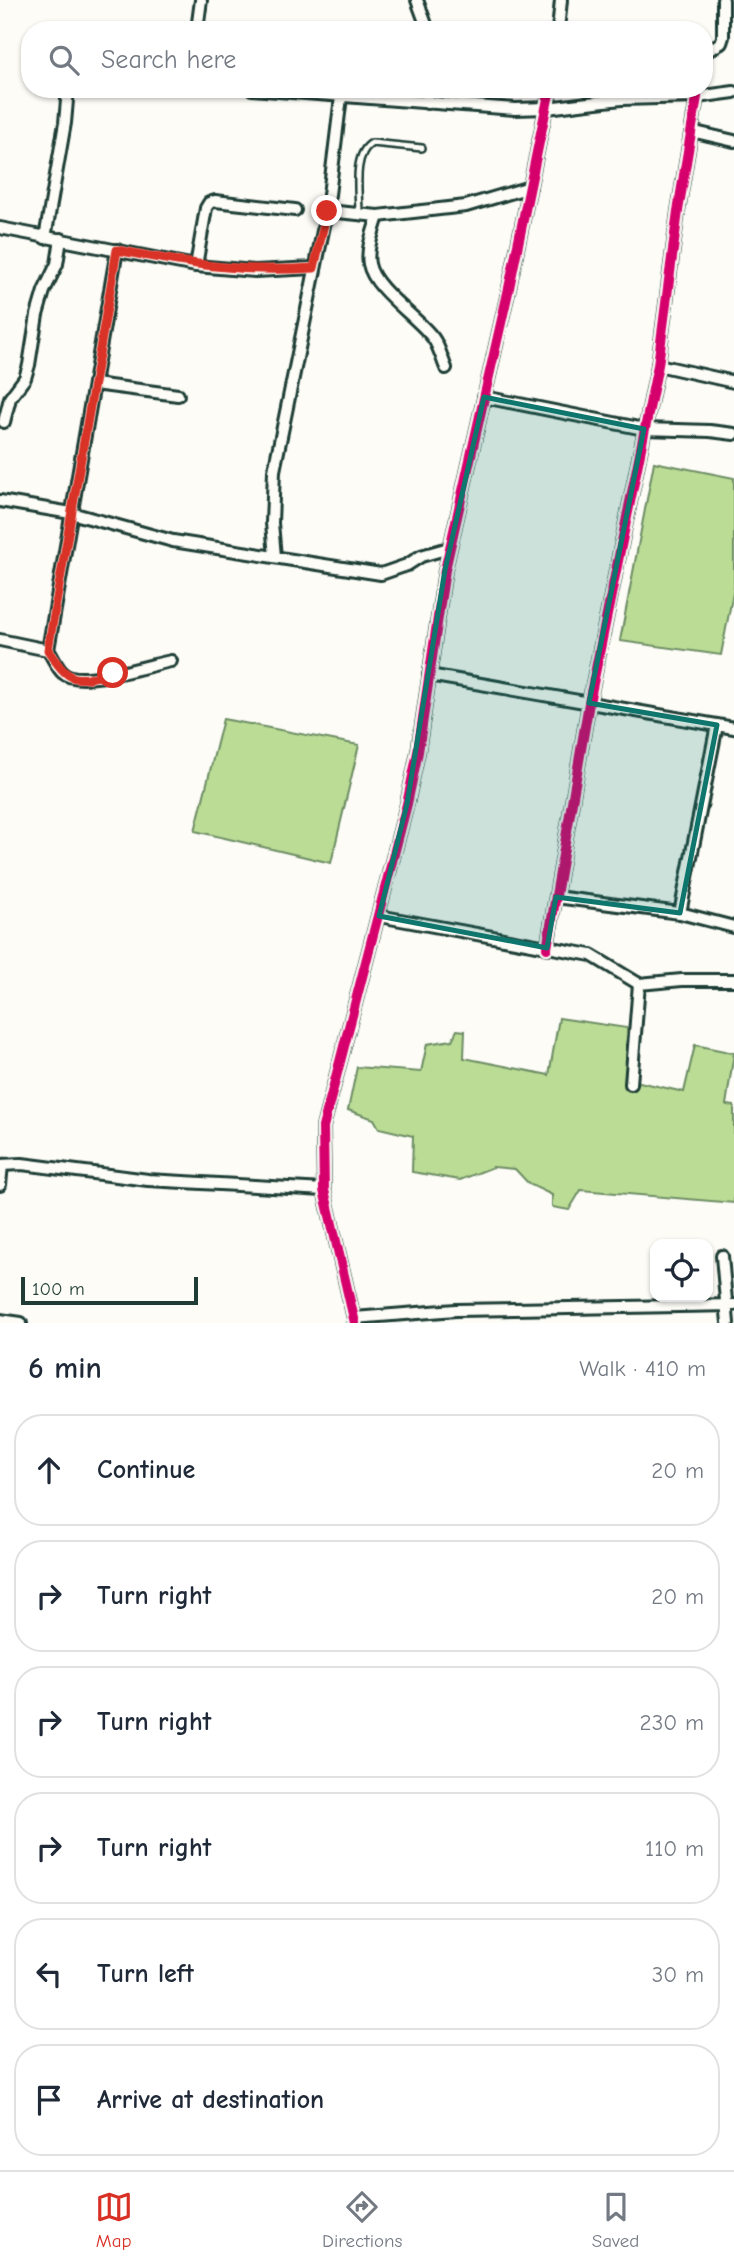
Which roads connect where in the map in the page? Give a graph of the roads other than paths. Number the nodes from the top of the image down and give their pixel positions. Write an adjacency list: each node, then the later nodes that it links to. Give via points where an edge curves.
1 (201, 0): 5 (street)
2 (417, 0): 6 (street)
3 (561, 0): 7 (street)
4 (723, 0): 8 (street, via 723,37)
5 (198, 21)
6 (425, 21)
7 (559, 21)
8 (713, 48)
9 (734, 92): 10 (street)
10 (713, 95)
11 (67, 98): 29 (street)
12 (341, 98): 25 (street)
13 (355, 98): 18 (street)
14 (428, 98): 18 (street)
15 (549, 98): 19 (street)
16 (628, 98): 19 (street)
17 (697, 98): 20 (street)
18 (427, 103): 19 (street)
19 (547, 108): 23 (street)
20 (691, 131): 21 (street); 34 (street)
21 (734, 141)
22 (422, 148): 26 (lane, via 365,146 359,170)
23 (530, 187): 27 (street, via 466,206); 39 (street)
24 (295, 210): 32 (street, via 209,203)
25 (327, 211): 26 (street); 33 (street)
26 (359, 213): 27 (street)
27 (378, 216): 35 (street, via 369,264 389,294 435,340)
28 (0, 228): 29 (street)
29 (45, 238): 30 (street)
30 (61, 239): 31 (street); 40 (street, via 57,264 37,315 25,378 10,398)
31 (117, 250): 32 (street); 37 (street)
32 (195, 266): 33 (street, via 255,271)
33 (314, 268): 46 (street, via 274,471)
34 (658, 365): 36 (street); 41 (street)
35 (446, 368)
36 (734, 382)
37 (94, 384): 38 (street); 44 (street)
38 (178, 395)
39 (484, 397): 41 (street); 45 (street)
40 (4, 422)
41 (643, 429): 42 (street); 51 (street)
42 (734, 434)
43 (0, 501): 44 (street)
44 (71, 513): 46 (street, via 173,541); 48 (street)
45 (450, 548): 46 (street, via 381,574); 50 (street)
46 (275, 557)
47 (0, 640): 48 (street)
48 (48, 650): 49 (street, via 64,674 74,678)
49 (171, 661)
50 (429, 675): 51 (street); 56 (street, via 407,804)
51 (589, 703): 52 (street); 54 (street)
52 (718, 725): 53 (street); 55 (street)
53 (734, 728)
54 (556, 897): 55 (street); 58 (street)
55 (680, 913): 57 (street)
56 (379, 916): 58 (street); 64 (street, via 323,1127)
57 (734, 927)
58 (547, 948): 60 (street, via 591,955)
59 (734, 980): 60 (street)
60 (639, 984): 61 (street)
61 (631, 1084)
62 (1, 1165): 63 (street); 64 (street, via 148,1180)
63 (0, 1185)
64 (324, 1190): 68 (street)
65 (722, 1256): 66 (street)
66 (730, 1305): 68 (street, via 456,1310); 70 (street)
67 (0, 1320): 69 (street)
68 (354, 1320)
69 (20, 1323)
70 (728, 1323)

